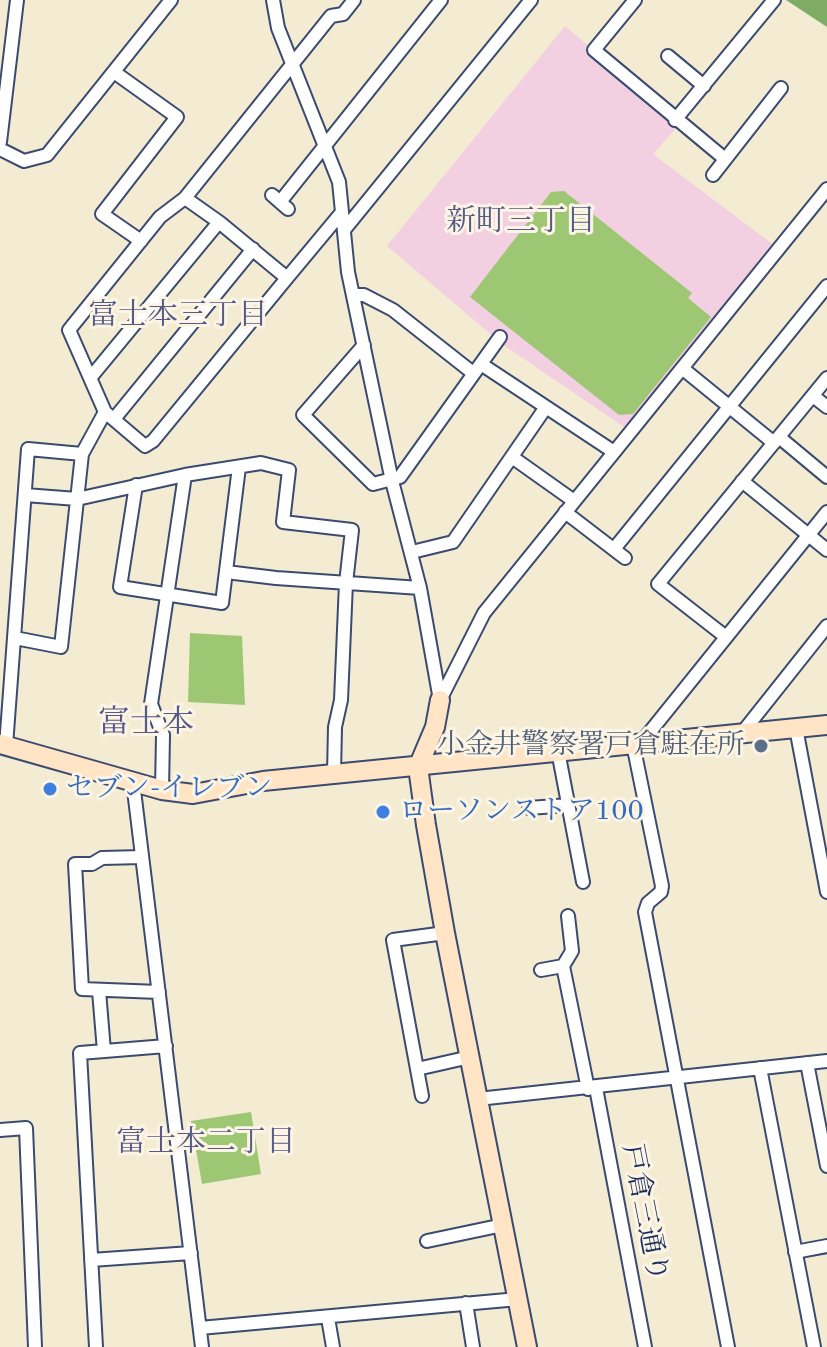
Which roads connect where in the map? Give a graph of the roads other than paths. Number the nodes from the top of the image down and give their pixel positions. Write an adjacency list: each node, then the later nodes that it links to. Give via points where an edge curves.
1 (17, 0): 15 (street)
2 (171, 0): 11 (street)
3 (273, 0): 10 (street)
4 (354, 0): 10 (street, via 343,14 331,16)
5 (441, 0): 16 (street)
6 (531, 0): 25 (street)
7 (635, 0): 14 (street, via 594,50)
8 (774, 0): 12 (street)
9 (668, 56): 12 (street)
10 (292, 66): 16 (street); 21 (street)
11 (114, 72): 17 (street, via 47,155 24,161); 26 (street, via 177,117 102,214)
12 (704, 86): 14 (street)
13 (781, 88): 18 (street)
14 (675, 120): 18 (street)
15 (0, 142)
16 (324, 145): 22 (street); 23 (street, via 339,182)
17 (0, 149)
18 (725, 159): 19 (street)
19 (713, 175)
20 (827, 189): 34 (street)
21 (185, 198): 24 (street); 26 (street)
22 (280, 202)
23 (342, 212): 25 (street); 28 (street)
24 (219, 222): 27 (street); 35 (street)
25 (344, 230): 30 (street)
26 (141, 241): 35 (street, via 69,330)
27 (253, 249): 28 (street); 41 (street)
28 (287, 278): 41 (street, via 153,441 145,446)
29 (827, 286): 38 (street)
30 (353, 295): 32 (street); 33 (street, via 393,310)
31 (500, 337): 33 (street)
32 (364, 345): 49 (street); 49 (street, via 303,415 373,484)
33 (477, 368): 39 (street); 49 (street)
34 (682, 368): 38 (street); 43 (street)
35 (91, 377): 41 (street)
36 (827, 378): 37 (street)
37 (813, 396): 40 (street); 42 (street)
38 (729, 406): 42 (street); 58 (street)
39 (546, 407): 43 (street); 45 (street)
40 (827, 407)
41 (110, 415): 44 (street)
42 (776, 440): 48 (street); 50 (street)
43 (614, 452): 54 (street)
44 (82, 454): 52 (street, via 28,449); 53 (street)
45 (512, 457): 54 (street); 60 (street, via 453,542)
46 (239, 467): 47 (street); 62 (street); 63 (street, via 261,463 289,470 283,522 352,530)
47 (185, 475): 51 (street); 65 (street)
48 (827, 477)
49 (392, 481): 60 (street)
50 (742, 481): 57 (street); 67 (street, via 658,584)
51 (136, 485): 53 (street); 65 (street, via 120,587)
52 (25, 495): 53 (street); 68 (street)
53 (77, 499): 68 (street, via 61,647)
54 (574, 501): 55 (street)
55 (565, 512): 58 (street); 69 (street, via 484,613)
56 (827, 512): 57 (street)
57 (809, 535): 59 (street); 67 (street)
58 (614, 549): 61 (street)
59 (827, 550)
60 (412, 552): 64 (street)
61 (625, 558)
62 (226, 572): 63 (street); 65 (street, via 222,603)
63 (346, 583): 64 (street); 77 (street)
64 (420, 588): 69 (street)
65 (167, 594): 79 (street, via 151,704 163,735)
66 (827, 626): 72 (street)
67 (726, 637): 73 (street)
68 (15, 638): 74 (street)
69 (440, 700): 76 (street)
70 (827, 725): 71 (street)
71 (796, 728): 72 (street); 82 (street)
72 (742, 733): 73 (street)
73 (637, 744): 75 (street); 99 (street, via 662,886 645,912)
74 (3, 745): 78 (street)
75 (558, 751): 76 (street); 80 (street)
76 (418, 767): 77 (street); 87 (street)
77 (334, 774): 79 (street, via 193,794)
78 (133, 782): 79 (street); 83 (street)
79 (162, 790)
80 (569, 805): 81 (street); 84 (street)
81 (529, 808)
82 (820, 821): 85 (street)
83 (142, 857): 90 (street, via 75,864 82,989); 91 (street)
84 (583, 882)
85 (827, 892)
86 (568, 916): 88 (street, via 572,951)
87 (445, 933): 94 (street); 98 (street, via 393,940)
88 (563, 966): 89 (street); 100 (street, 戸倉三通り)
89 (541, 970)
90 (99, 991): 91 (street); 93 (street)
91 (159, 992): 92 (street)
92 (166, 1046): 93 (street); 109 (street)
93 (104, 1051): 110 (street, via 80,1053)
94 (470, 1057): 98 (street); 102 (street)
95 (827, 1061): 96 (street)
96 (807, 1063): 97 (street); 104 (street)
97 (760, 1068): 99 (street); 108 (street)
98 (417, 1069): 101 (street)
99 (678, 1078): 100 (street); 122 (street)
100 (592, 1088): 102 (street); 121 (street, 戸倉三通り)
101 (422, 1096)
102 (478, 1099): 105 (street)
103 (0, 1130): 115 (street, via 26,1128)
104 (827, 1166)
105 (503, 1225): 106 (street); 111 (street)
106 (427, 1241)
107 (827, 1246): 108 (street)
108 (795, 1252): 123 (street)
109 (191, 1253): 110 (street); 114 (street)
110 (91, 1260): 116 (street)
111 (518, 1299): 112 (street); 120 (street)
112 (466, 1303): 113 (street); 119 (street)
113 (328, 1318): 114 (street); 118 (street)
114 (200, 1328): 117 (street)
115 (35, 1347)
116 (96, 1347)
117 (202, 1347)
118 (333, 1347)
119 (473, 1347)
120 (527, 1347)
121 (645, 1347)
122 (728, 1347)
123 (814, 1347)

